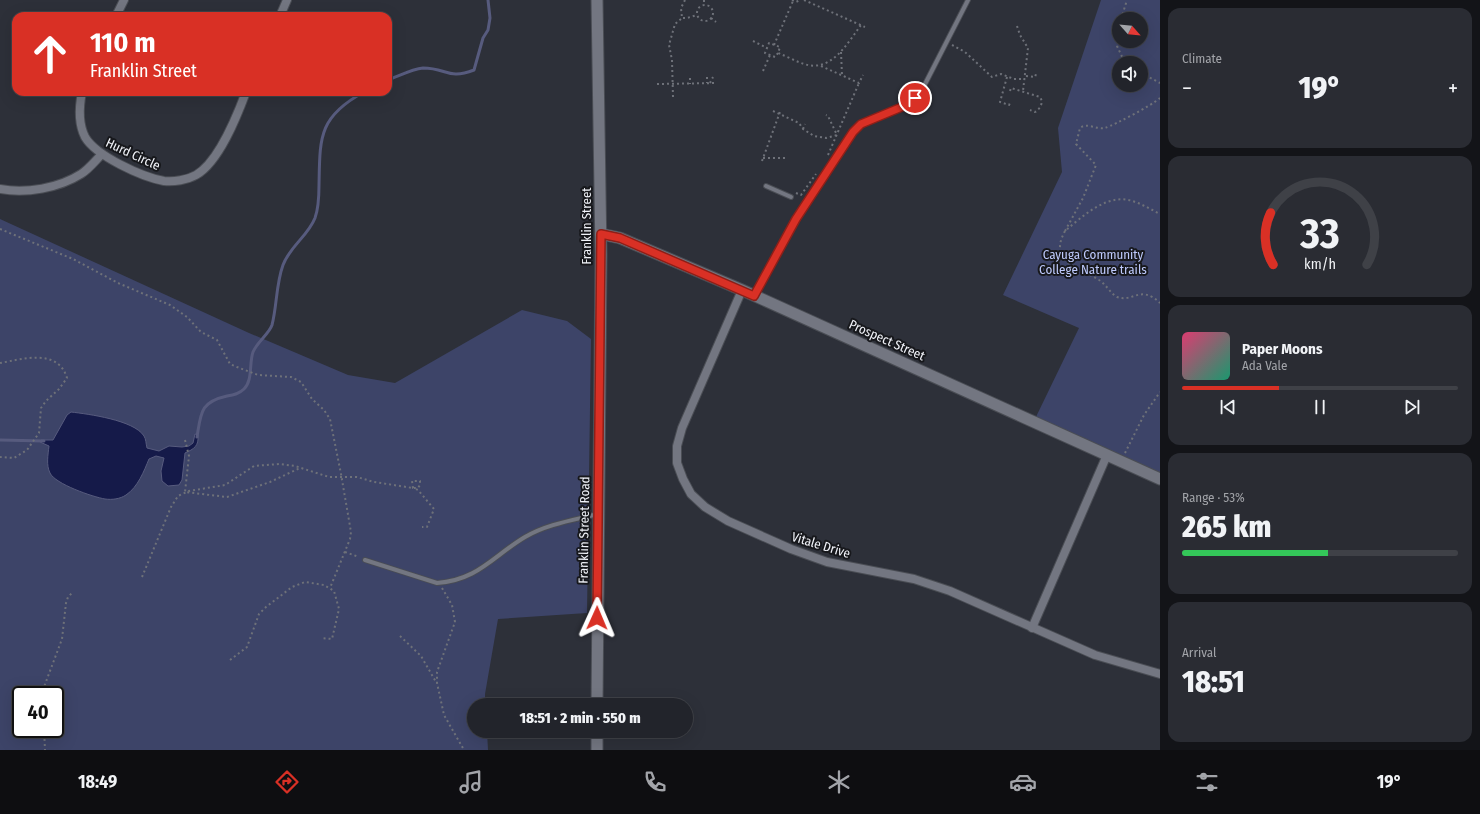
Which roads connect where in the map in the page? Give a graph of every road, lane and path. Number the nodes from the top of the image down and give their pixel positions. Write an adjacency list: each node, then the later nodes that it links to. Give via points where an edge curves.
1 (124, 0): 12 (street)
2 (287, 0): 13 (street)
3 (597, 0): 72 (street, Franklin Street)
4 (685, 0): 16 (path, via 681,8)
5 (704, 0): 11 (path)
6 (800, 0): 10 (path)
7 (804, 0): 19 (path)
8 (968, 0): 23 (lane)
9 (1127, 0): 14 (path)
10 (792, 1): 24 (path)
11 (704, 6): 15 (path, via 699,8); 17 (path, via 711,8)
12 (118, 12)
13 (282, 12)
14 (1123, 12)
15 (697, 15): 16 (path); 17 (path, via 704,21)
16 (682, 18): 45 (path, via 675,24 669,45)
17 (711, 18): 18 (path)
18 (716, 22)
19 (861, 25): 21 (path); 26 (path)
20 (1018, 26): 37 (path, via 1028,48)
21 (865, 27)
22 (753, 41): 25 (path)
23 (947, 42): 36 (path, via 965,52 992,77 998,74); 74 (lane, via 922,92 909,104 861,124 853,132 796,219)
24 (774, 45): 25 (path, via 769,43); 27 (path, via 780,48)
25 (767, 48): 28 (path, via 765,53)
26 (842, 51): 29 (path, via 827,63); 32 (path)
27 (778, 52): 28 (path, via 776,58); 29 (path, via 804,64)
28 (770, 55): 30 (path)
29 (820, 65): 32 (path)
30 (763, 71)
31 (1036, 74): 37 (path, via 1035,77)
32 (842, 75): 42 (path)
33 (863, 75): 42 (path)
34 (707, 77): 40 (path)
35 (713, 77): 40 (path)
36 (1007, 77): 37 (path); 53 (path, via 1000,102)
37 (1026, 77): 48 (path)
38 (1148, 77): 43 (path)
39 (690, 78): 46 (path)
40 (709, 83): 41 (path); 46 (path)
41 (717, 83)
42 (860, 83): 60 (path)
43 (1160, 83)
44 (658, 84): 45 (path)
45 (673, 84): 46 (path); 51 (path)
46 (690, 84)
47 (1010, 91): 48 (path, via 1011,88)
48 (1023, 91): 54 (path, via 1042,99 1038,111)
49 (81, 96): 61 (street, Hurd Circle, via 80,125 90,144)
50 (244, 96): 61 (street, Hurd Circle, via 214,158 192,177 171,181 157,179)
51 (673, 97)
52 (1160, 98): 71 (path, via 1104,128 1085,125 1080,128 1076,144 1096,165)
53 (1010, 104)
54 (1030, 110)
55 (773, 111): 56 (path)
56 (780, 113): 59 (path, via 799,123); 62 (path, via 763,160)
57 (826, 115): 60 (path)
58 (805, 124): 59 (path)
59 (803, 130): 60 (path, via 820,138 832,138)
60 (837, 135): 63 (path)
61 (102, 154): 66 (street, via 81,174 60,183 26,191)
62 (788, 158)
63 (827, 159)
64 (818, 171): 67 (path, via 801,195)
65 (766, 186): 68 (lane)
66 (0, 189)
67 (790, 190)
68 (791, 197)
69 (1160, 214): 71 (path, via 1134,201 1106,202)
70 (0, 229): 84 (path, via 170,305 187,317 201,332 216,340 230,364 258,376 291,377 301,382 330,419)
71 (1065, 231): 75 (path, via 1059,244 1060,252 1070,265 1100,281 1116,296 1124,298 1138,294 1147,295)
72 (601, 234): 73 (street, Prospect Street, via 620,238); 79 (street, Franklin Street)
73 (742, 290): 74 (street, Prospect Street); 96 (street, Vitale Drive, via 682,428 677,446 677,462 691,494 705,507 728,521 791,550 827,562 914,580 950,591)
74 (754, 296): 80 (street, Prospect Street)
75 (1160, 303)
76 (0, 363): 81 (path, via 51,359 64,368 67,378 41,408 39,433 27,450 14,458)
77 (1160, 392): 82 (path, via 1144,415)
78 (185, 440): 87 (path, via 189,456)
79 (599, 451): 88 (street, Franklin Street Road)
80 (1106, 455): 82 (street, Prospect Street); 96 (street)
81 (0, 457)
82 (1121, 462): 85 (street, Prospect Street)
83 (301, 468): 84 (path, via 329,477); 87 (path, via 227,497); 87 (path, via 279,464 254,466 226,484)
84 (342, 477): 86 (path, via 357,476 374,482); 90 (path, via 351,532)
85 (1160, 479)
86 (413, 488): 86 (path, via 418,488 420,481 412,481); 89 (path, via 418,490 434,509 427,527)
87 (185, 492): 92 (path, via 174,500)
88 (598, 514): 93 (lane, via 543,528 469,576); 103 (street, Franklin Street Road)
89 (422, 527)
90 (345, 552): 91 (path); 94 (path)
91 (365, 560): 93 (lane)
92 (142, 577)
93 (437, 583): 101 (path, via 452,605 455,622 437,672)
94 (330, 588): 98 (path, via 334,591 339,609 332,639); 99 (path, via 305,582 292,588 259,614 247,647)
95 (73, 592): 102 (path, via 66,603 62,639)
96 (1032, 628): 100 (street, Vitale Drive, via 1096,655)
97 (400, 636): 101 (path, via 421,656 432,671)
98 (321, 638)
99 (230, 660)
100 (1160, 674)
101 (436, 683): 107 (path, via 444,715)
102 (44, 686)
103 (597, 698)
104 (44, 738): 106 (path)
105 (597, 738): 108 (street)
106 (45, 750)
107 (464, 750)
108 (597, 750)

